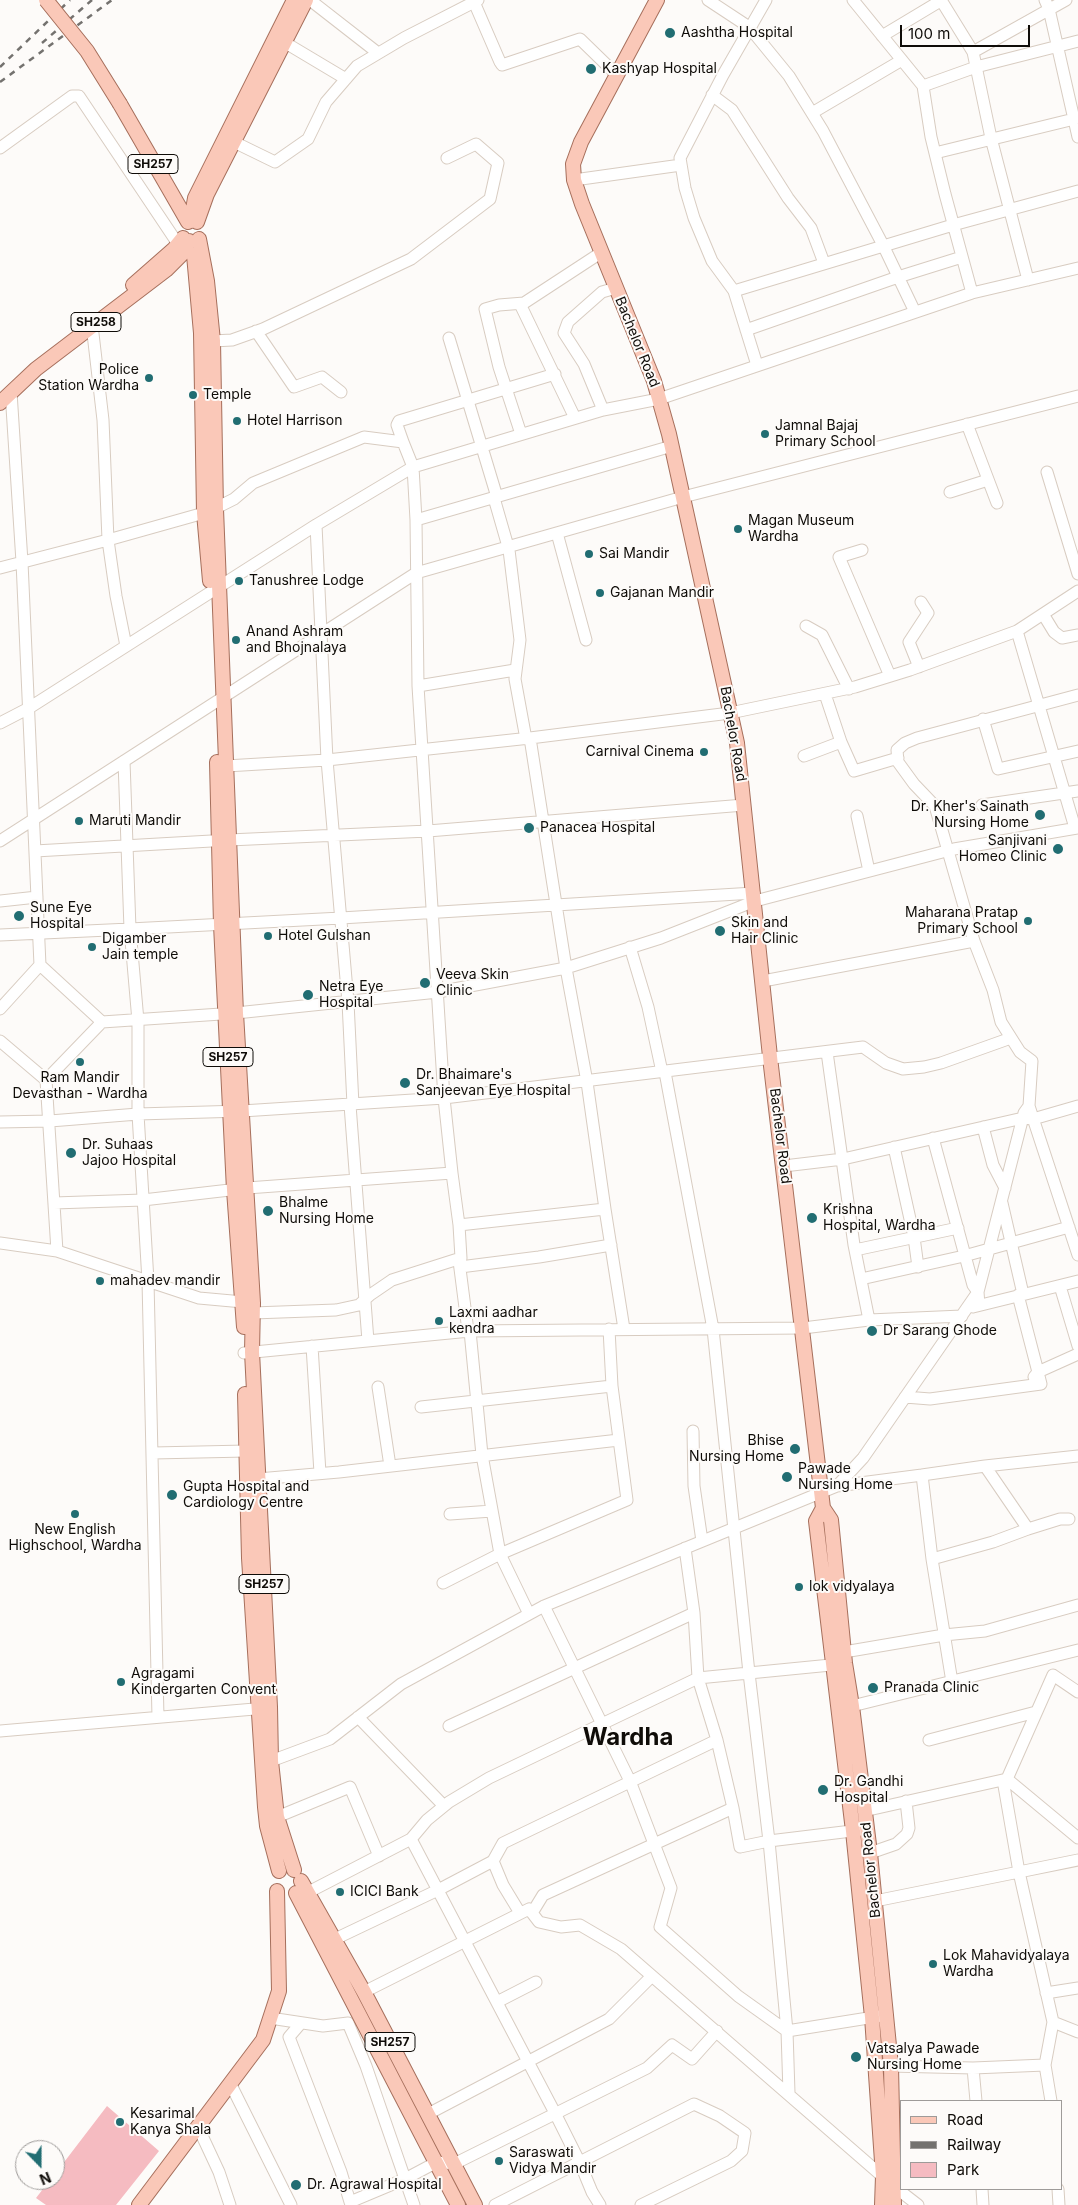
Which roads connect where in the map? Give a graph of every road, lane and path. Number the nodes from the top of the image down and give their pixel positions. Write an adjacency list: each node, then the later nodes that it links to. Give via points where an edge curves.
1 (46, 0): 37 (main road, SH257, bridge, via 87,51)
2 (294, 0): 14 (main road)
3 (308, 0): 14 (main road); 18 (street)
4 (658, 0): 21 (main road, Bachelor Road)
5 (708, 0): 12 (street)
6 (766, 0): 12 (street)
7 (854, 0): 13 (street)
8 (941, 0): 13 (street); 17 (street)
9 (1066, 0): 11 (street)
10 (476, 1): 18 (street); 21 (street, via 502,65 580,39)
11 (1047, 4): 16 (street); 17 (street)
12 (749, 27): 24 (street); 25 (street, via 789,76)
13 (882, 36): 19 (street)
14 (280, 40): 22 (street); 29 (main road); 37 (main road, via 195,198)
15 (1078, 40): 16 (street)
16 (1057, 45): 20 (street); 26 (street)
17 (973, 52): 20 (street)
18 (378, 53): 22 (street, via 357,66)
19 (902, 60): 23 (street); 25 (street)
20 (976, 67): 23 (street); 28 (street)
21 (617, 75): 34 (main road, Bachelor Road, via 581,142 573,164)
22 (346, 79): 29 (street, via 326,102 308,139 275,162)
23 (923, 86): 31 (street)
24 (712, 95): 33 (street, via 680,158); 43 (street, via 732,110 811,228)
25 (812, 113): 40 (street)
26 (1076, 118): 27 (street); 28 (street)
27 (1078, 137)
28 (991, 138): 31 (street); 36 (street)
29 (234, 142): 37 (main road)
30 (0, 148): 39 (street, via 72,96 79,96)
31 (935, 153): 38 (street)
32 (447, 158): 54 (street, via 476,144 498,164 490,199 411,259)
33 (681, 165): 34 (street); 48 (street, via 685,188 712,261)
34 (574, 180): 41 (main road, Bachelor Road)
35 (1078, 191): 36 (street)
36 (1010, 211): 38 (street); 46 (street)
37 (192, 222): 39 (main road, via 182,230)
38 (953, 225): 40 (street); 42 (street)
39 (189, 241): 52 (main road, SH258, via 184,253 166,270); 56 (main road, SH257, via 207,281); 60 (main road, SH258, via 32,363); 80 (main road, SH257, via 201,333)
40 (883, 245): 43 (street); 45 (street)
41 (602, 252): 47 (main road, Bachelor Road); 50 (street)
42 (962, 257): 45 (street); 49 (street)
43 (824, 263): 48 (street)
44 (1078, 268): 46 (street)
45 (898, 277): 51 (street); 53 (street)
46 (1028, 280): 49 (street)
47 (616, 288): 63 (main road, Bachelor Road); 66 (street, via 602,292 568,322 564,333 584,364)
48 (734, 291): 53 (street)
49 (972, 293): 51 (street)
50 (520, 304): 58 (street); 59 (street, via 484,309)
51 (915, 312): 57 (street)
52 (92, 325): 60 (main road, SH258); 84 (street, via 103,420)
53 (746, 330): 57 (street)
54 (256, 331): 56 (street, via 232,340); 61 (street, via 294,387 322,377)
55 (449, 338): 64 (street)
56 (213, 341): 80 (main road, SH257)
57 (758, 365): 63 (street)
58 (555, 374): 59 (street); 67 (street)
59 (506, 388): 64 (street); 69 (street)
60 (6, 392): 65 (main road, SH258); 87 (street)
61 (341, 392)
62 (1078, 396): 68 (street)
63 (659, 398): 66 (street); 72 (main road, Bachelor Road)
64 (468, 399): 70 (street, via 399,421 397,425); 71 (street)
65 (0, 403)
66 (603, 410): 67 (street)
67 (575, 418): 69 (street)
68 (967, 424): 75 (street); 78 (street)
69 (521, 434): 71 (street)
70 (403, 442): 73 (street); 80 (street, via 364,437 254,483 234,499)
71 (483, 446): 73 (street); 77 (street)
72 (672, 446): 77 (street); 78 (main road, Bachelor Road)
73 (413, 467): 81 (street); 82 (street)
74 (1046, 472): 90 (street)
75 (988, 480): 76 (street); 79 (street)
76 (950, 492)
77 (496, 498): 81 (street); 85 (street)
78 (683, 498): 83 (street); 111 (main road, Bachelor Road)
79 (997, 503)
80 (210, 511): 84 (street); 91 (main road, SH257)
81 (416, 520): 89 (street)
82 (316, 525): 91 (street); 97 (street)
83 (557, 533): 85 (street); 99 (street)
84 (108, 540): 87 (street); 100 (street)
85 (508, 547): 89 (street); 102 (street, via 521,644)
86 (862, 550): 103 (street, via 839,557)
87 (22, 562): 88 (street); 110 (street)
88 (0, 568)
89 (416, 573): 97 (street); 104 (street)
90 (1078, 574)
91 (215, 590): 100 (street); 108 (main road, SH257)
92 (1078, 591): 94 (street)
93 (921, 602): 101 (street, via 928,613 909,642)
94 (1043, 614): 96 (street); 98 (street, via 1054,632 1062,638)
95 (806, 626): 105 (street, via 822,635)
96 (1017, 631): 101 (street); 109 (street)
97 (320, 635): 108 (street); 121 (street)
98 (1078, 635)
99 (586, 640)
100 (126, 646): 110 (street)
101 (919, 667): 103 (street)
102 (515, 670): 104 (street); 114 (street)
103 (890, 676): 105 (street)
104 (418, 686): 116 (street)
105 (849, 689): 106 (street)
106 (825, 694): 111 (street); 115 (street)
107 (1078, 695): 109 (street)
108 (219, 699): 122 (street); 123 (main road, SH257); 135 (main road, SH257)
109 (1039, 705): 112 (street); 119 (street)
110 (29, 708): 113 (street); 129 (street)
111 (730, 713): 114 (street); 126 (main road, Bachelor Road)
112 (983, 719): 119 (street, via 998,770); 120 (street, via 904,743 897,750)
113 (0, 723)
114 (528, 738): 116 (street); 130 (street)
115 (841, 742): 118 (street); 120 (street, via 854,770)
116 (423, 748): 121 (street); 132 (street)
117 (1078, 751): 119 (street)
118 (804, 756)
119 (1055, 756): 125 (street)
120 (898, 758): 137 (street, via 914,784 935,806)
121 (327, 760): 123 (street); 133 (street)
122 (124, 761): 129 (street); 136 (street)
123 (226, 766): 135 (main road, SH257)
124 (1078, 791): 125 (street)
125 (1065, 793): 127 (street); 131 (street)
126 (744, 805): 130 (street); 141 (main road, Bachelor Road)
127 (982, 805)
128 (858, 816): 139 (street)
129 (34, 819): 134 (street); 138 (street)
130 (544, 822): 132 (street); 143 (street)
131 (1076, 828): 137 (street)
132 (428, 831): 133 (street); 144 (street)
133 (334, 836): 135 (street); 145 (street)
134 (0, 840)
135 (224, 840): 136 (street); 146 (main road, SH257)
136 (127, 846): 138 (street); 147 (street)
137 (949, 850): 139 (street); 150 (street)
138 (35, 851): 140 (street)
139 (869, 871): 141 (street)
140 (37, 897): 142 (street); 148 (street)
141 (754, 897): 143 (street); 151 (street, via 661,938); 154 (main road, Bachelor Road)
142 (0, 901)
143 (556, 905): 144 (street); 153 (street)
144 (432, 911): 145 (street); 155 (street)
145 (340, 918): 146 (street); 156 (street)
146 (227, 924): 147 (street); 158 (main road, SH257)
147 (130, 929): 148 (street); 159 (street)
148 (39, 933): 149 (street); 152 (street)
149 (0, 934)
150 (974, 941): 154 (street); 161 (street, via 993,990 1001,1022)
151 (630, 948): 153 (street); 165 (street)
152 (40, 965): 157 (street); 160 (street)
153 (566, 968): 155 (street); 167 (street)
154 (763, 982): 164 (main road, Bachelor Road)
155 (438, 992): 156 (street); 168 (street)
156 (348, 1002): 158 (street); 169 (street)
157 (0, 1010)
158 (231, 1014): 159 (street); 171 (main road, SH257)
159 (138, 1021): 160 (street); 172 (street)
160 (102, 1022): 166 (street)
161 (1011, 1038): 163 (street, via 941,1063 903,1069 886,1063 863,1047); 173 (street, via 1020,1052 1032,1061)
162 (0, 1040): 166 (street)
163 (827, 1052): 164 (street); 179 (street)
164 (771, 1059): 165 (street); 180 (main road, Bachelor Road)
165 (664, 1072): 167 (street); 216 (street)
166 (46, 1080): 174 (street)
167 (587, 1082): 168 (street); 188 (street)
168 (444, 1098): 169 (street); 181 (street)
169 (352, 1105): 171 (street); 182 (street)
170 (1078, 1106): 173 (street)
171 (236, 1112): 172 (street); 184 (main road, SH257)
172 (138, 1114): 174 (street); 185 (street)
173 (1028, 1119): 176 (street); 183 (street); 190 (street)
174 (50, 1121): 175 (street); 187 (street)
175 (0, 1122)
176 (983, 1127): 177 (street); 183 (street, via 993,1165)
177 (933, 1138): 178 (street); 191 (street)
178 (894, 1147): 179 (street); 192 (street)
179 (843, 1159): 180 (street); 196 (street)
180 (784, 1166): 214 (main road, Bachelor Road)
181 (452, 1173): 182 (street); 189 (street)
182 (357, 1181): 184 (street); 209 (street)
183 (1004, 1188): 186 (street)
184 (240, 1189): 185 (street); 211 (main road, SH257)
185 (143, 1200): 187 (street); 204 (street)
186 (1002, 1200): 194 (street); 197 (street)
187 (54, 1203): 198 (street)
188 (606, 1209): 189 (street); 195 (street)
189 (459, 1225): 201 (street)
190 (1069, 1227): 194 (street); 199 (street)
191 (958, 1228): 192 (street); 200 (street)
192 (914, 1237): 196 (street); 202 (street)
193 (0, 1243): 198 (street)
194 (1012, 1244): 197 (street); 208 (street)
195 (611, 1245): 201 (street, via 539,1257); 215 (street)
196 (855, 1250): 203 (street)
197 (988, 1250): 200 (street); 207 (street)
198 (57, 1251): 204 (street)
199 (1078, 1255)
200 (964, 1256): 202 (street); 207 (street)
201 (459, 1263): 209 (street, via 392,1280); 218 (street)
202 (918, 1267): 203 (street)
203 (861, 1280): 213 (street)
204 (148, 1281): 211 (street, via 199,1298); 233 (street)
205 (1078, 1281): 206 (street)
206 (1060, 1286): 208 (street); 221 (street)
207 (978, 1292): 210 (street); 212 (street)
208 (1021, 1295): 210 (street); 224 (street)
209 (364, 1300): 211 (street, via 359,1305 336,1310); 219 (street)
210 (980, 1305): 212 (street)
211 (248, 1307): 222 (main road, SH257)
212 (965, 1312): 213 (street); 227 (street)
213 (869, 1320): 214 (street)
214 (803, 1328): 216 (street); 242 (main road, Bachelor Road)
215 (624, 1329): 216 (street); 217 (street)
216 (713, 1329): 246 (street)
217 (609, 1330): 218 (street); 225 (street)
218 (469, 1331): 219 (street); 228 (street)
219 (368, 1341): 220 (street)
220 (312, 1346): 222 (street); 238 (street)
221 (1078, 1346)
222 (248, 1353): 232 (main road, SH257); 240 (main road, SH257)
223 (1078, 1354): 224 (street)
224 (1038, 1372): 227 (street, via 1042,1384 1025,1388 930,1399)
225 (612, 1386): 228 (street); 231 (street)
226 (378, 1387): 236 (street)
227 (905, 1397): 241 (street, via 862,1458)
228 (477, 1401): 229 (street); 234 (street)
229 (421, 1407)
230 (693, 1431): 248 (street, via 694,1486)
231 (619, 1440): 234 (street); 250 (street, via 627,1500)
232 (246, 1451): 233 (street); 268 (main road, SH257, via 249,1558)
233 (153, 1453): 270 (street)
234 (482, 1455): 236 (street); 243 (street)
235 (1078, 1456): 237 (street)
236 (390, 1466): 238 (street)
237 (985, 1466): 239 (street); 247 (street)
238 (320, 1473): 240 (street)
239 (922, 1475): 241 (street); 251 (street)
240 (258, 1479): 268 (main road, SH257)
241 (837, 1486): 242 (street)
242 (821, 1491): 246 (street); 260 (main road, Bachelor Road, via 823,1508 816,1521)
243 (492, 1511): 244 (street); 250 (street)
244 (450, 1514)
245 (1069, 1519): 247 (street)
246 (734, 1528): 248 (street); 262 (street)
247 (1028, 1529): 251 (street)
248 (702, 1541): 249 (street)
249 (685, 1548): 253 (street); 255 (street)
250 (500, 1554): 252 (street); 256 (street)
251 (932, 1559): 257 (street)
252 (442, 1583)
253 (544, 1606): 256 (street); 261 (street)
254 (1078, 1606): 257 (street, via 985,1631)
255 (694, 1613): 261 (street); 264 (street)
256 (529, 1614): 271 (street, via 401,1684)
257 (944, 1635): 260 (street); 265 (street)
258 (1078, 1650): 259 (street)
259 (1060, 1656): 263 (street); 265 (street)
260 (841, 1660): 262 (street); 267 (main road, Bachelor Road); 285 (main road, Bachelor Road)
261 (574, 1668): 272 (street); 273 (street)
262 (749, 1673): 264 (street); 288 (street)
263 (1053, 1675): 266 (street); 269 (street)
264 (698, 1678): 272 (street); 275 (street)
265 (952, 1682): 267 (street)
266 (1078, 1692)
267 (852, 1706): 283 (main road, Bachelor Road)
268 (264, 1708): 270 (street); 277 (main road, SH257); 294 (main road, SH257, via 266,1816)
269 (1036, 1712): 276 (street); 278 (street)
270 (158, 1717): 274 (street)
271 (358, 1717): 277 (street, via 330,1739); 281 (street)
272 (602, 1725): 279 (street); 281 (street, via 528,1758)
273 (449, 1726)
274 (0, 1731)
275 (716, 1740): 279 (street); 282 (street)
276 (930, 1740)
277 (271, 1761): 284 (main road, SH257)
278 (1005, 1779): 280 (street); 286 (street); 295 (street)
279 (630, 1781): 289 (street); 293 (street, via 503,1843)
280 (906, 1801): 283 (street); 290 (street, via 907,1834 896,1844)
281 (444, 1806): 287 (street)
282 (733, 1808): 288 (street, via 740,1847); 289 (street)
283 (864, 1811): 285 (main road, Bachelor Road)
284 (277, 1817): 291 (street, via 350,1787); 296 (main road, SH257)
285 (860, 1830): 288 (street); 290 (main road, Bachelor Road); 310 (main road, Bachelor Road)
286 (1078, 1838)
287 (411, 1839): 291 (street); 297 (street)
288 (769, 1841): 316 (street)
289 (654, 1844): 300 (street, via 543,1895); 316 (street, via 670,1888 660,1926 738,1996)
290 (870, 1853): 299 (main road, Bachelor Road)
291 (379, 1856): 296 (street)
292 (1078, 1860): 295 (street)
293 (493, 1861): 297 (street); 300 (street, via 503,1885)
294 (279, 1871): 296 (main road, via 286,1868); 298 (main road, via 274,1880)
295 (1019, 1872): 299 (street); 307 (street)
296 (300, 1889): 298 (main road); 301 (main road, SH257); 312 (main road, SH257)
297 (438, 1890): 301 (street); 302 (street)
298 (277, 1896): 311 (main road, via 279,1992)
299 (875, 1901): 309 (main road, Bachelor Road)
300 (526, 1913): 302 (street); 303 (street, via 540,1922 561,1927 580,1925 621,1949)
301 (335, 1939): 306 (main road, SH257)
302 (464, 1940): 306 (street); 308 (street)
303 (652, 1976): 315 (street); 319 (street, via 609,2019)
304 (536, 1982): 308 (street)
305 (1078, 1988): 307 (street)
306 (364, 1992): 329 (main road, SH257)
307 (1046, 1993): 313 (street)
308 (496, 2002): 319 (street)
309 (886, 2015): 310 (street); 322 (main road, Bachelor Road)
310 (872, 2017): 316 (street); 334 (main road, Bachelor Road)
311 (270, 2018): 314 (street); 324 (main road, via 263,2040)
312 (355, 2020): 314 (street, via 323,2026); 318 (main road, SH257); 321 (street)
313 (1053, 2022): 317 (street); 320 (street)
314 (302, 2023): 340 (street, via 289,2036 341,2172)
315 (717, 2031): 325 (street); 328 (street, via 692,2059 672,2046 647,2068)
316 (787, 2031): 325 (street)
317 (1078, 2032)
318 (383, 2060): 321 (street); 331 (main road, SH257)
319 (527, 2061): 328 (street); 329 (street)
320 (1045, 2065): 323 (street); 327 (street)
321 (366, 2066): 335 (street)
322 (891, 2066): 323 (street); 336 (main road, Bachelor Road)
323 (974, 2068): 326 (street)
324 (231, 2085): 330 (main road); 342 (street)
325 (788, 2093): 334 (street)
326 (976, 2100)
327 (1051, 2100)
328 (555, 2113): 332 (street); 333 (street)
329 (428, 2114): 333 (main road, SH257)
330 (198, 2127): 339 (main road); 341 (street)
331 (437, 2162): 333 (street); 335 (street); 344 (main road, SH257)
332 (580, 2163): 346 (street); 347 (street); 348 (street, via 694,2104 745,2133 742,2151 731,2161)
333 (454, 2164): 345 (main road, SH257)
334 (883, 2176): 336 (street); 349 (main road, Bachelor Road)
335 (405, 2179): 340 (street); 343 (street)
336 (896, 2188): 350 (main road, Bachelor Road); 351 (street)
337 (982, 2190): 352 (street)
338 (1058, 2190): 353 (street)
339 (144, 2203)
340 (347, 2204)
341 (230, 2205)
342 (291, 2205)
343 (414, 2205)
344 (458, 2205)
345 (475, 2205)
346 (495, 2205)
347 (600, 2205)
348 (641, 2205)
349 (882, 2205)
350 (894, 2205)
351 (918, 2205)
352 (983, 2205)
353 (1059, 2205)

